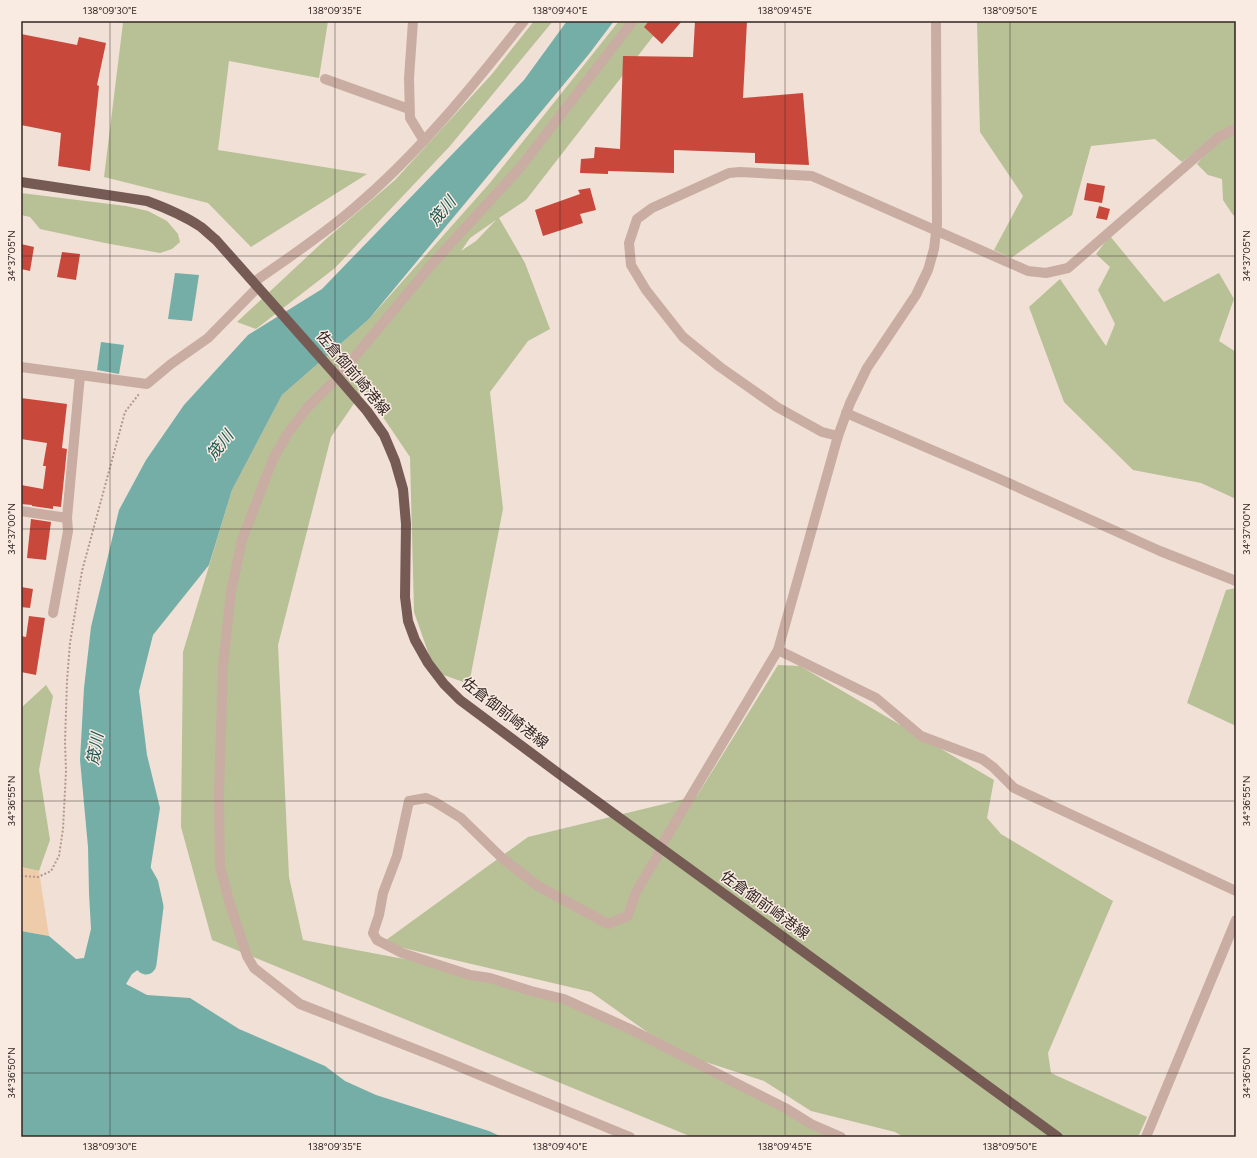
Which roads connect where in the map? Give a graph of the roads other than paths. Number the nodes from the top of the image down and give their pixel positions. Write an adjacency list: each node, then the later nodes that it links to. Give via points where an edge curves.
1 (413, 21): 6 (street, via 409,78)
2 (524, 21): 8 (street)
3 (633, 21): 14 (street, via 520,168 432,264)
4 (936, 21): 10 (street)
5 (325, 79): 6 (street)
6 (410, 109): 8 (street, via 410,118)
7 (1236, 130): 10 (street, via 1219,137 1068,268 1046,273 1028,271)
8 (424, 141): 11 (street, via 354,208)
9 (21, 182): 11 (main road, 佐倉御前崎港線, via 128,198 165,208 202,228)
10 (936, 231): 15 (street, via 928,270 916,295 867,368); 16 (street, via 812,176 740,172 729,173 652,208 637,220 630,243 631,265 646,290 683,337 777,407 822,432)
11 (256, 284): 13 (street, via 208,338 147,384); 14 (main road, 佐倉御前崎港線)
12 (21, 367): 13 (street)
13 (80, 375): 18 (street)
14 (337, 375): 22 (main road, 佐倉御前崎港線, via 367,410 384,435 395,461 403,489 406,524 405,597 408,621 428,663 460,700); 25 (street, via 288,433 273,459 242,540 231,592 223,666 219,794 220,867 247,956 254,968 300,1004)
15 (846, 413): 16 (street); 19 (street, via 1160,551)
16 (838, 436): 21 (street)
17 (21, 511): 18 (street)
18 (67, 518): 20 (street, via 68,531)
19 (1236, 581)
20 (53, 613)
21 (778, 650): 22 (street); 23 (street, via 876,698 921,736 982,759 1014,788)
22 (660, 848): 26 (street, via 636,892 628,916 608,924 538,886 502,858 461,818 426,798 409,801 397,856 383,893 373,933 377,940 402,953 470,975 490,978 564,999 630,1029); 27 (main road, 佐倉御前崎港線)
23 (1236, 891)
24 (1236, 920): 28 (street)
25 (630, 1137)
26 (840, 1137)
27 (1058, 1137)
28 (1146, 1137)

